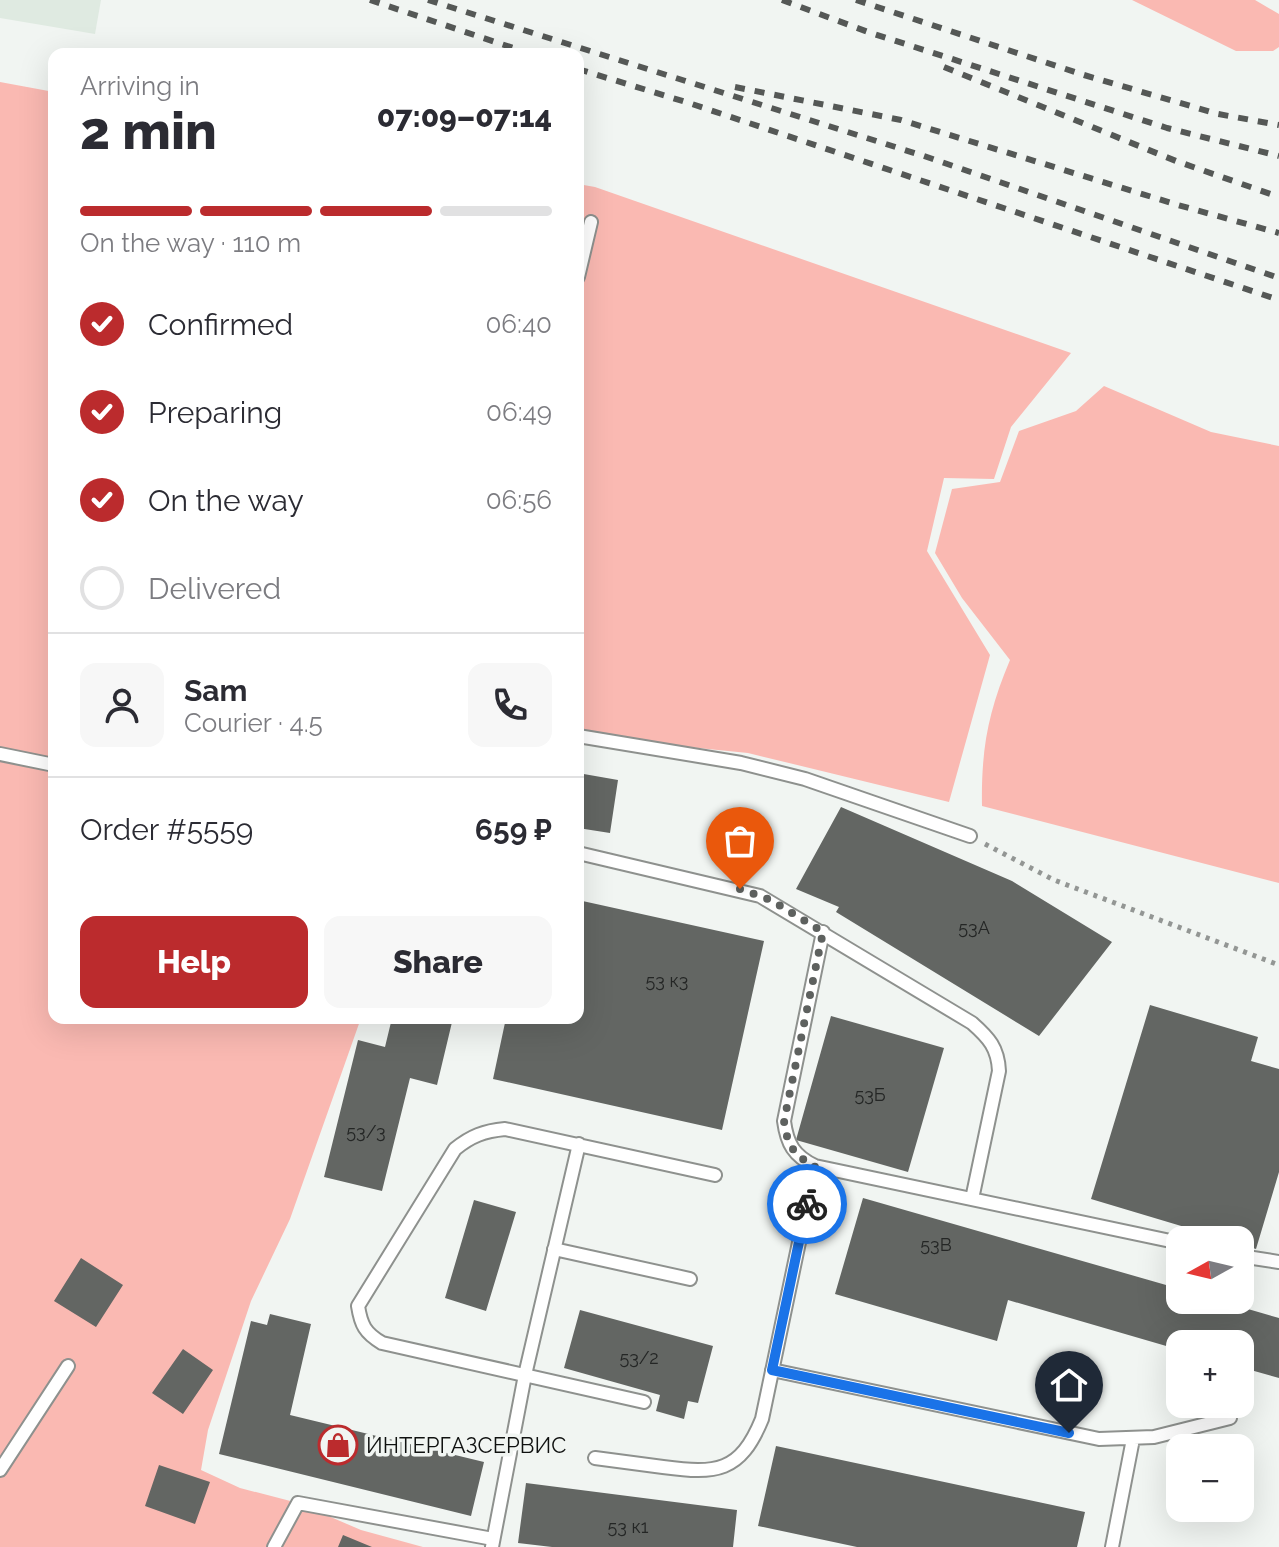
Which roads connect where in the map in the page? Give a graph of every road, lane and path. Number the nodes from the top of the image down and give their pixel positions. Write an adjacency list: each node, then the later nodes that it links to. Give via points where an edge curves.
1 (591, 222): 2 (lane)
2 (584, 252)
3 (584, 737): 6 (lane, via 805,779)
4 (0, 754): 5 (lane)
5 (48, 764)
6 (970, 836): 9 (path, via 1054,880)
7 (584, 854): 8 (lane, via 740,889 771,900)
8 (823, 932): 11 (lane, via 784,1121 793,1152); 13 (lane, via 991,1039 999,1071)
9 (1279, 965)
10 (579, 1144): 12 (lane); 15 (lane); 21 (lane, via 505,1129 471,1137 455,1149 358,1306 361,1324 382,1343)
11 (815, 1166): 13 (lane); 20 (lane)
12 (715, 1175)
13 (972, 1199): 14 (lane)
14 (1166, 1240)
15 (554, 1249): 18 (lane); 21 (lane)
16 (1254, 1258): 17 (lane)
17 (1279, 1262)
18 (690, 1279)
19 (68, 1366): 26 (lane)
20 (772, 1370): 24 (lane, via 1099,1439); 25 (lane, via 753,1441 723,1467 704,1473)
21 (525, 1375): 22 (lane); 27 (lane)
22 (644, 1402)
23 (1230, 1418): 24 (lane)
24 (1133, 1439): 29 (lane)
25 (595, 1458)
26 (0, 1470)
27 (492, 1543): 28 (lane, via 298,1503)
28 (274, 1547)
29 (1112, 1547)

